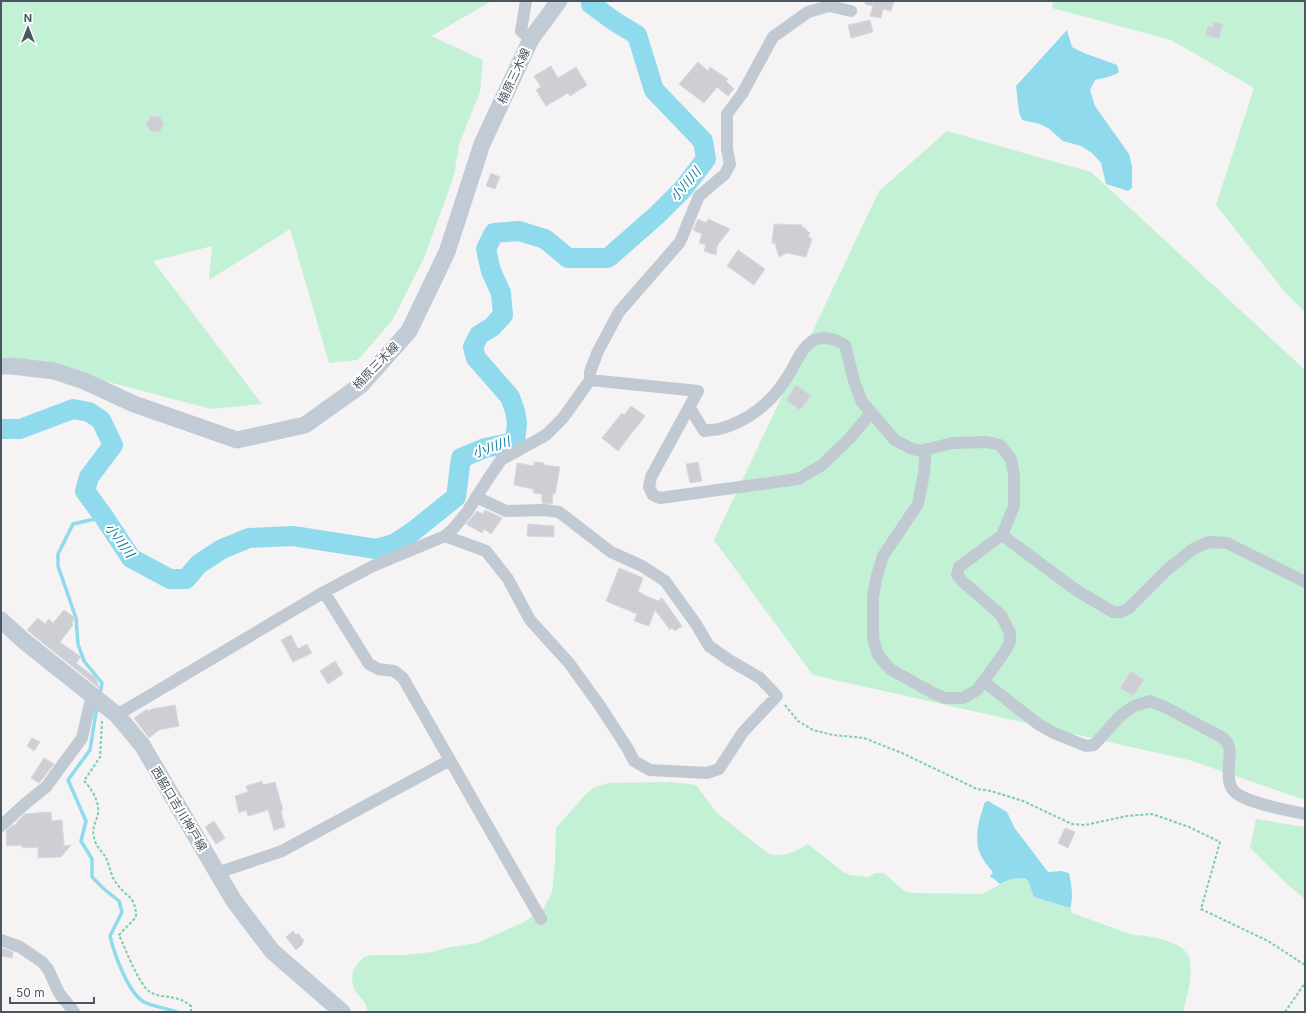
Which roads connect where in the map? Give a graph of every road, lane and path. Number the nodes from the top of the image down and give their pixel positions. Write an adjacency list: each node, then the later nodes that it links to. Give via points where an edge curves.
1 (526, 1): 4 (street, via 521,31)
2 (559, 1): 4 (main road, 楠原三木線)
3 (851, 11): 6 (street, via 829,6 808,12 773,37 742,94 726,114 730,164 725,174 699,196 680,242 619,312 598,351 590,372)
4 (531, 39): 5 (main road, 楠原三木線, via 482,144 446,252 409,331 361,385 305,425 237,440 134,404 84,381 54,371)
5 (1, 366)
6 (590, 380): 7 (street, via 698,391); 10 (street, via 563,418 546,435 501,460)
7 (690, 408): 8 (street, via 704,430 719,429 743,420 766,404 786,380 805,346 816,339 834,339 846,345 854,381 862,402); 8 (street, via 651,477 649,487 653,495 660,498 798,479 822,465 849,439)
8 (871, 412): 9 (street, via 895,440 910,448)
9 (926, 449): 11 (street, via 953,443 987,442 1000,445 1011,459 1014,475 1014,506); 16 (street, via 918,504 883,556 876,579 873,597 873,638 878,655 890,669 945,698 964,698 977,690)
10 (476, 497): 12 (street, via 467,512); 18 (street, via 506,511 559,512 611,552 642,566 665,581 709,646 760,678)
11 (1002, 535): 13 (street, via 1076,590 1113,612 1129,608 1167,570 1193,549 1209,542 1227,543); 16 (street, via 958,567 957,575 1001,615 1010,633 1010,642 1004,653)
12 (445, 536): 14 (street, via 373,566); 18 (street, via 486,551 508,579 530,620 569,663 600,706 634,761 650,770 707,773 719,769 743,732)
13 (1305, 582)
14 (324, 592): 19 (street); 20 (street, via 369,664 378,669 394,671 404,678)
15 (1, 620): 17 (main road, 西脇口吉川神戸線)
16 (983, 681): 21 (street, via 1038,724 1086,746 1094,745 1121,715 1134,706 1150,701 1167,708 1229,743 1228,776 1232,789 1240,796 1266,806)
17 (92, 695): 19 (main road, 西脇口吉川神戸線); 22 (street, via 82,738 46,787)
18 (777, 696): 26 (path, via 798,721 813,730 833,736 864,738 977,789 1023,801 1072,824 1085,825 1127,816 1152,814 1189,827 1220,842 1201,909 1268,940)
19 (111, 710): 23 (main road, 西脇口吉川神戸線, via 142,745); 29 (path, via 101,725 100,757 84,781 98,805 93,828 94,840 106,857 116,883 132,898 136,908 136,917 119,935 145,988 185,1001 191,1006)
20 (450, 760): 23 (street, via 282,850); 24 (street)
21 (1305, 814)
22 (1, 826)
23 (217, 873): 30 (main road, 西脇口吉川神戸線, via 234,901 272,951)
24 (541, 919)
25 (1, 940): 28 (street, via 20,947 42,962 59,993)
26 (1305, 965)
27 (1305, 982): 31 (path)
28 (74, 1012)
29 (191, 1012)
30 (342, 1012)
31 (1286, 1012)

